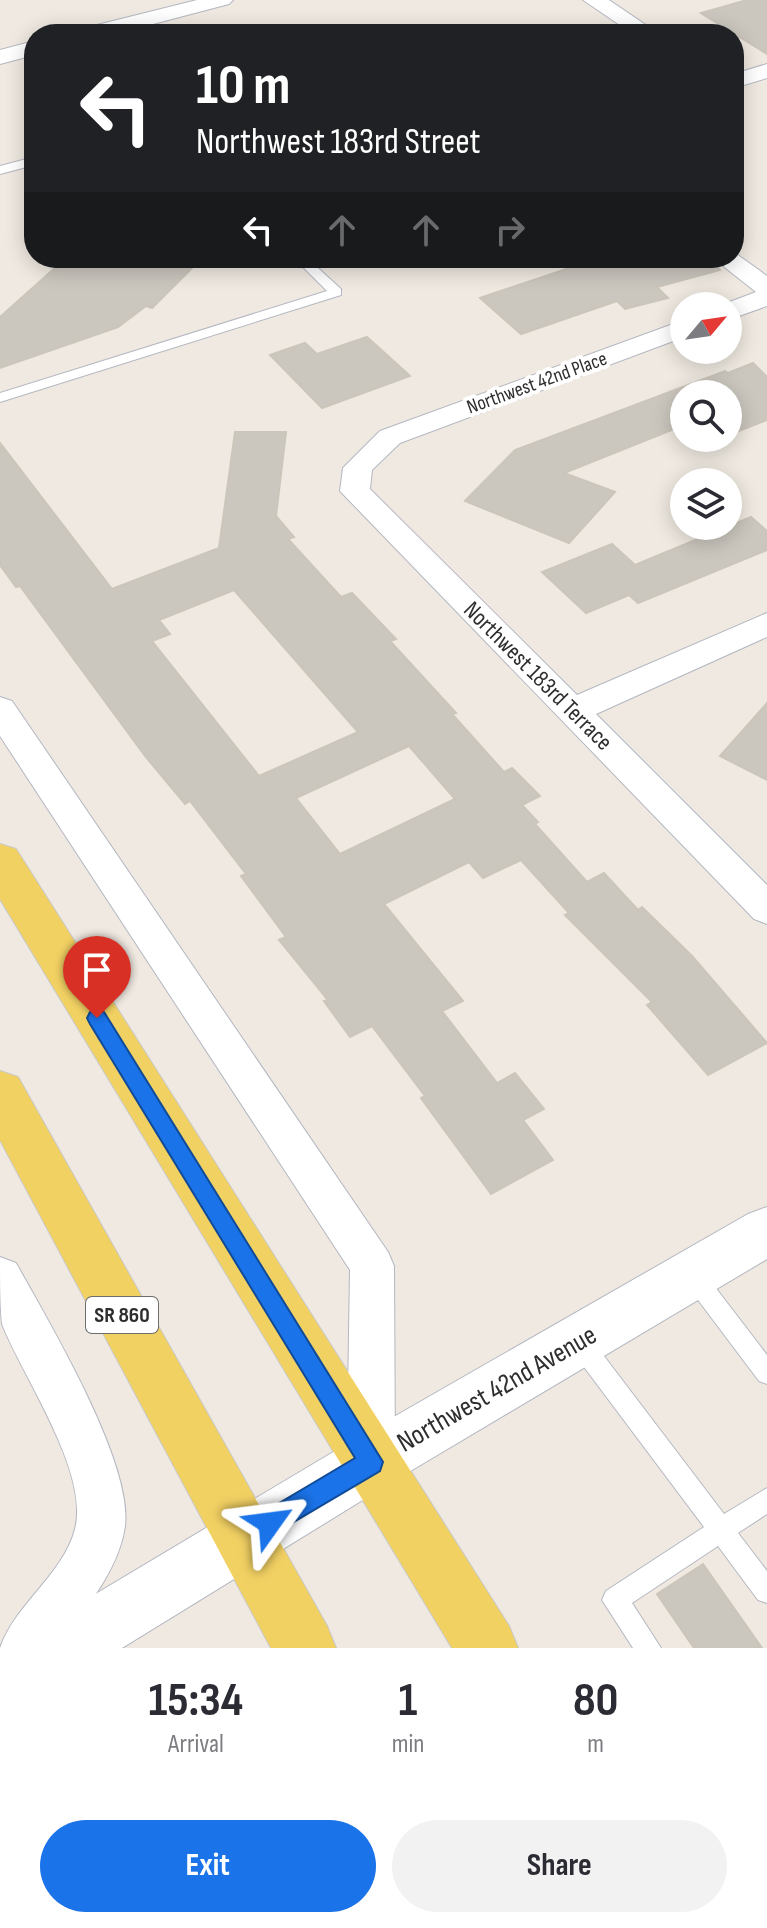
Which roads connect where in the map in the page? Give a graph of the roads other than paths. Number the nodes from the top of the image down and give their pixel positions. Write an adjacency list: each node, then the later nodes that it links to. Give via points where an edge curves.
1 (222, 0): 3 (street)
2 (594, 0): 4 (street)
3 (128, 24)
4 (632, 24)
5 (24, 51): 6 (street)
6 (0, 57)
7 (767, 71): 8 (street)
8 (744, 78)
9 (24, 164): 10 (lane)
10 (0, 170)
11 (311, 268): 17 (lane, via 336,292)
12 (740, 268): 13 (street)
13 (767, 288)
14 (767, 297): 15 (street)
15 (742, 307)
16 (670, 333): 18 (street, Northwest 42nd Place)
17 (0, 398)
18 (390, 437): 21 (street, Northwest 183rd Terrace, via 358,468 355,491)
19 (767, 624): 21 (street)
20 (0, 709): 30 (street, via 372,1266)
21 (572, 711): 23 (street, Northwest 183rd Terrace)
22 (0, 861): 30 (main road)
23 (767, 909)
24 (0, 1092): 33 (main road, SR 860)
25 (767, 1231): 26 (street, Northwest 42nd Avenue)
26 (692, 1275): 28 (street, Northwest 42nd Avenue); 29 (lane)
27 (0, 1277): 35 (street, via 77,1427 95,1480 101,1525 85,1564)
28 (579, 1341): 30 (street, Northwest 42nd Avenue); 32 (lane)
29 (767, 1373)
30 (371, 1462): 33 (street, Northwest 42nd Avenue); 38 (main road)
31 (767, 1500): 32 (lane)
32 (722, 1530): 34 (lane); 39 (lane, via 615,1600)
33 (244, 1538): 36 (street, Northwest 42nd Avenue); 37 (main road, SR 860)
34 (767, 1591)
35 (25, 1648)
36 (64, 1648)
37 (305, 1648)
38 (487, 1648)
39 (648, 1648)

